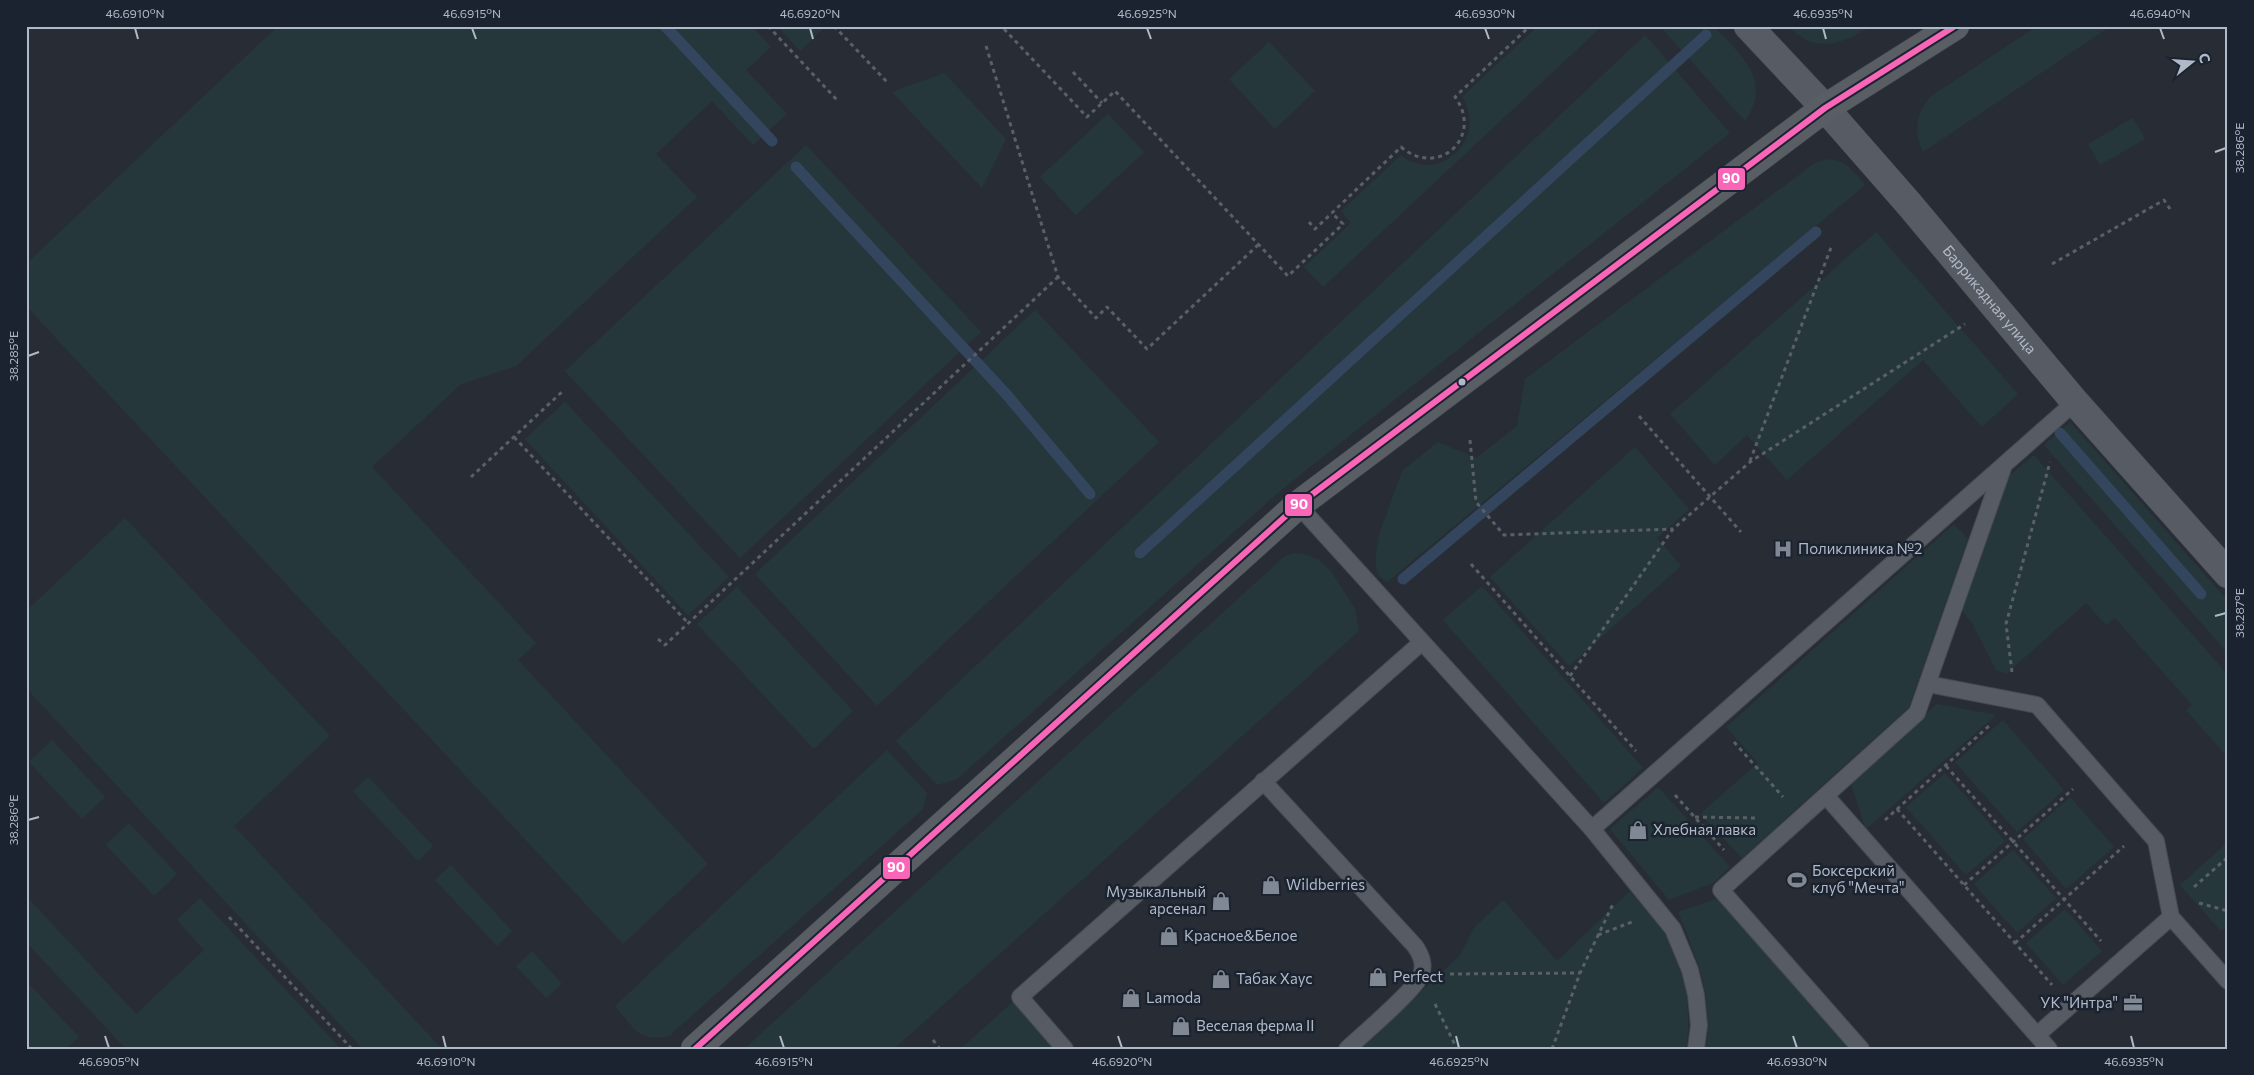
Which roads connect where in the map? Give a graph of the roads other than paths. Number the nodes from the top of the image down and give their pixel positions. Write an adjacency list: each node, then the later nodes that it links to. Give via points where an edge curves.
1 (1748, 26): 3 (street, Баррикадная улица)
2 (1955, 26): 3 (main road)
3 (1825, 108): 4 (street, Баррикадная улица); 6 (main road)
4 (2075, 402): 5 (lane); 7 (street, Баррикадная улица)
5 (2004, 465): 9 (lane); 12 (lane)
6 (1298, 505): 8 (lane); 16 (main road)
7 (2228, 574)
8 (1422, 642): 10 (lane); 12 (lane)
9 (1928, 684): 11 (lane, via 1917,713); 13 (lane, via 2037,706 2156,841 2174,899)
10 (1263, 781): 17 (lane, via 1020,997); 18 (lane, via 1415,946 1422,960 1421,974 1410,989)
11 (1826, 796): 15 (lane); 20 (lane, via 1721,890)
12 (1592, 829): 19 (lane, via 1674,929 1696,995 1699,1025)
13 (2171, 916): 14 (lane); 15 (lane)
14 (2228, 981)
15 (2037, 1035): 21 (lane)
16 (695, 1049)
17 (1065, 1049)
18 (1346, 1049)
19 (1696, 1049)
20 (1861, 1049)
21 (2049, 1049)

